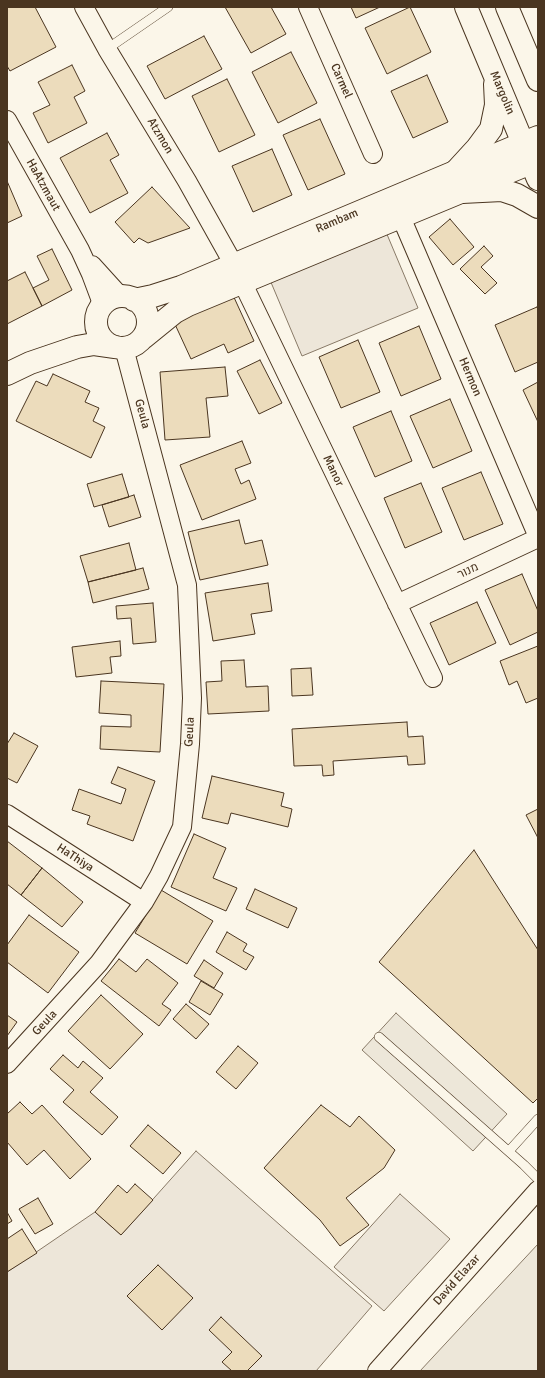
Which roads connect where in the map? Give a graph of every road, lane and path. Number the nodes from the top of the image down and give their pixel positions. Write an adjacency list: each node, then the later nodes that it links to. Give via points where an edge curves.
1 (84, 7): 6 (street, Atzmon)
2 (168, 7): 6 (lane)
3 (308, 7): 11 (street, Carmel)
4 (466, 7): 7 (street, Margolin)
5 (508, 7): 8 (street)
6 (107, 49): 16 (street, Atzmon, via 187,181)
7 (495, 77): 10 (street, Margolin); 13 (street, via 496,105 491,129)
8 (538, 80)
9 (8, 126): 17 (street, HaAtzmaut)
10 (530, 140): 12 (street, Margolin); 13 (street, Rambam)
11 (373, 154)
12 (536, 168): 13 (street, Rambam)
13 (458, 182): 14 (street, via 517,194); 15 (street, Rambam); 16 (street, Rambam)
14 (538, 208)
15 (401, 217): 16 (street, Rambam); 22 (street, Hermon)
16 (238, 273): 17 (street, Rambam); 18 (street, Rambam, via 175,312); 23 (street, Manor)
17 (114, 304): 18 (street, via 141,305 148,321); 19 (street, via 97,321 98,330 108,343); 20 (street, via 78,334)
18 (143, 338): 19 (street, via 138,343)
19 (120, 347): 20 (street, via 88,345); 26 (street, Geula, via 186,586 192,698 182,827)
20 (30, 363): 21 (street)
21 (7, 374)
22 (538, 537): 23 (street, מנור)
23 (397, 604): 24 (street, Manor)
24 (433, 678)
25 (7, 814): 26 (street, HaThiya)
26 (144, 902): 28 (street, Geula, via 99,963)
27 (379, 1037): 30 (lane)
28 (7, 1064)
29 (538, 1119): 30 (lane)
30 (508, 1151): 31 (lane)
31 (538, 1179)
32 (538, 1190): 33 (street, David Elazar)
33 (377, 1371)

